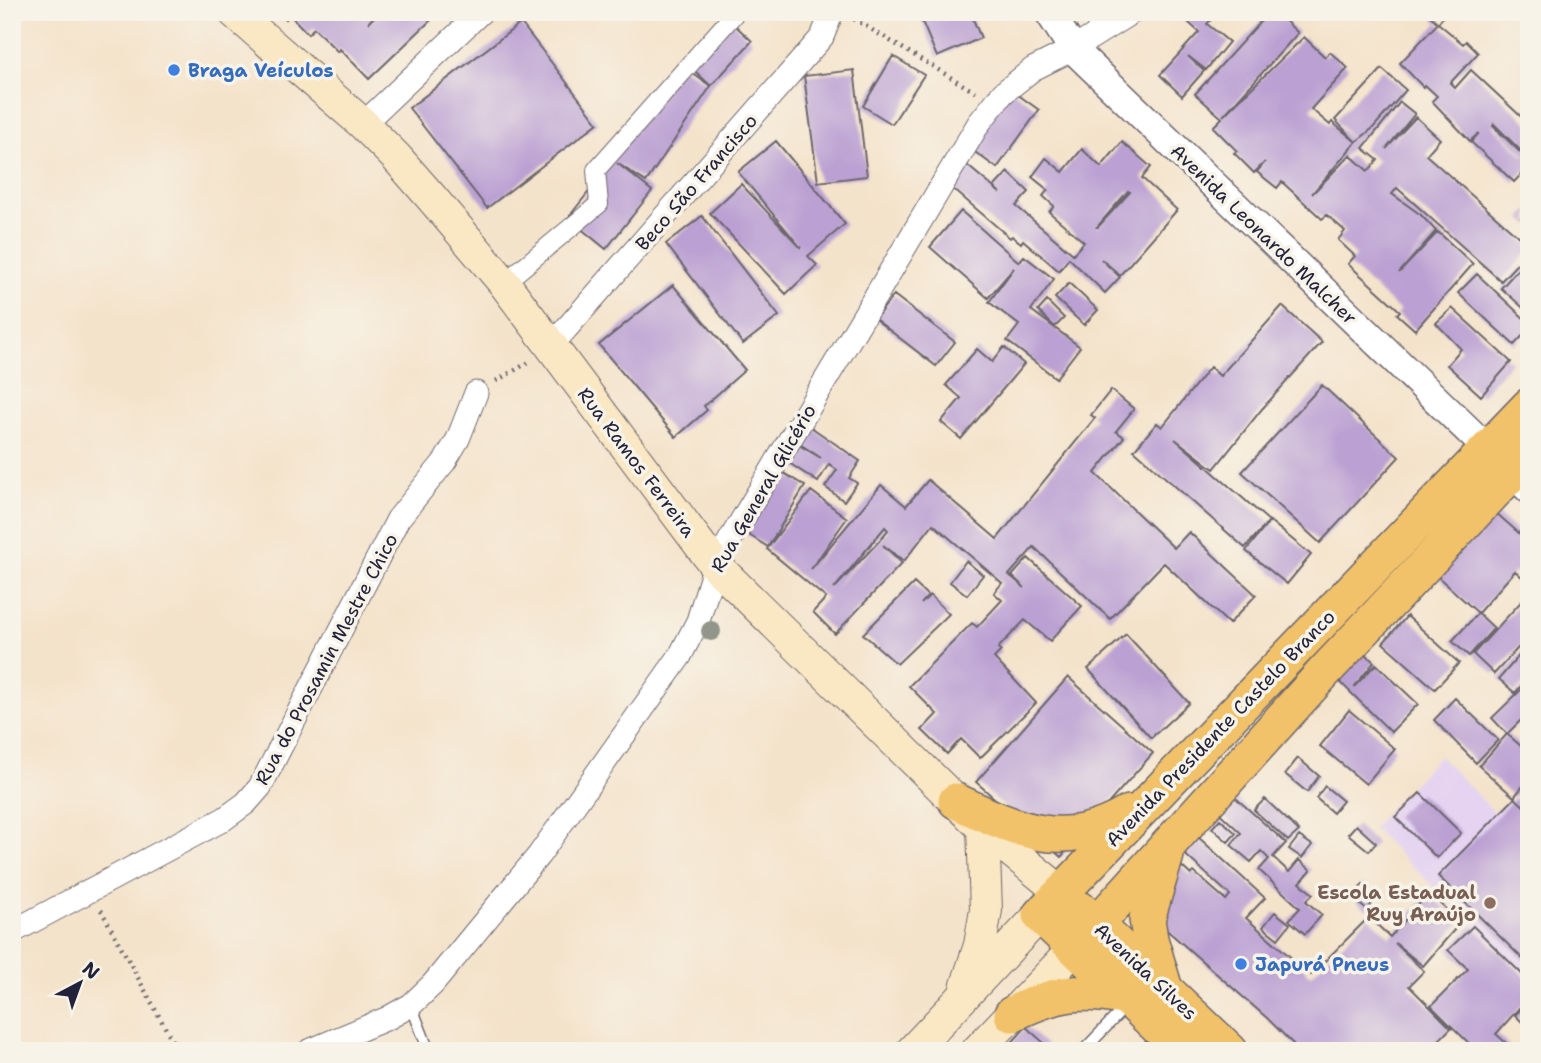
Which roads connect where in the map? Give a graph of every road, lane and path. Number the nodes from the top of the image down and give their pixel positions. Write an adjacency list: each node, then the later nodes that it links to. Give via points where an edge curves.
1 (234, 12): 10 (main road, Rua Ramos Ferreira)
2 (481, 12): 10 (street)
3 (736, 12): 11 (street, via 596,170 599,204)
4 (831, 12): 12 (street, Beco São Francisco, via 822,37)
5 (842, 12): 9 (path)
6 (1049, 12): 8 (street, Avenida Leonardo Malcher)
7 (1132, 12): 8 (street, Rua General Glicério)
8 (1073, 49): 9 (street, Rua General Glicério, via 1033,69); 15 (street, Avenida Leonardo Malcher)
9 (994, 104): 16 (street, Rua General Glicério)
10 (363, 124): 11 (main road, Rua Ramos Ferreira)
11 (504, 283): 12 (main road, Rua Ramos Ferreira)
12 (552, 347): 13 (path); 16 (main road, Rua Ramos Ferreira)
13 (476, 393): 23 (street, Rua do Prosamin Mestre Chico, via 445,461 398,519 260,787 224,819)
14 (1529, 406): 15 (main road, Avenida Presidente Castelo Branco)
15 (1514, 467): 17 (main road, Avenida Presidente Castelo Branco); 18 (main road, Avenida Presidente Castelo Branco)
16 (715, 565): 20 (main road, Rua Ramos Ferreira); 30 (street, Rua General Glicério, via 698,621 680,656 539,855)
17 (1299, 646): 18 (main road); 19 (main road, Avenida Presidente Castelo Branco)
18 (1326, 670): 22 (main road, Avenida Presidente Castelo Branco)
19 (1153, 798): 20 (main road, via 1082,834 1052,834 1006,825); 24 (main road, Avenida Presidente Castelo Branco)
20 (956, 801): 21 (main road, Rua Ramos Ferreira)
21 (983, 828): 24 (main road, Rua Ramos Ferreira); 28 (main road, via 986,910)
22 (1171, 840): 26 (main road, Avenida Presidente Castelo Branco); 27 (main road, via 1147,919)
23 (90, 890): 25 (street, Rua do Prosamin Mestre Chico); 32 (path)
24 (1050, 904): 26 (main road, Avenida Silves); 28 (main road, Avenida Presidente Castelo Branco)
25 (12, 932)
26 (1086, 936): 27 (main road, Avenida Silves); 29 (main road, Avenida Silves); 31 (main road, Avenida Presidente Castelo Branco)
27 (1165, 989): 39 (main road, Avenida Silves)
28 (962, 999): 35 (main road, Avenida Presidente Castelo Branco)
29 (1129, 999): 31 (main road, via 1071,993 1043,999); 37 (lane); 38 (main road, Avenida Silves)
30 (411, 1005): 33 (street, Rua General Glicério); 34 (lane)
31 (1012, 1014): 36 (main road, Avenida Presidente Castelo Branco)
32 (178, 1051)
33 (309, 1051)
34 (429, 1051)
35 (912, 1051)
36 (977, 1051)
37 (1083, 1051)
38 (1183, 1051)
39 (1230, 1051)

